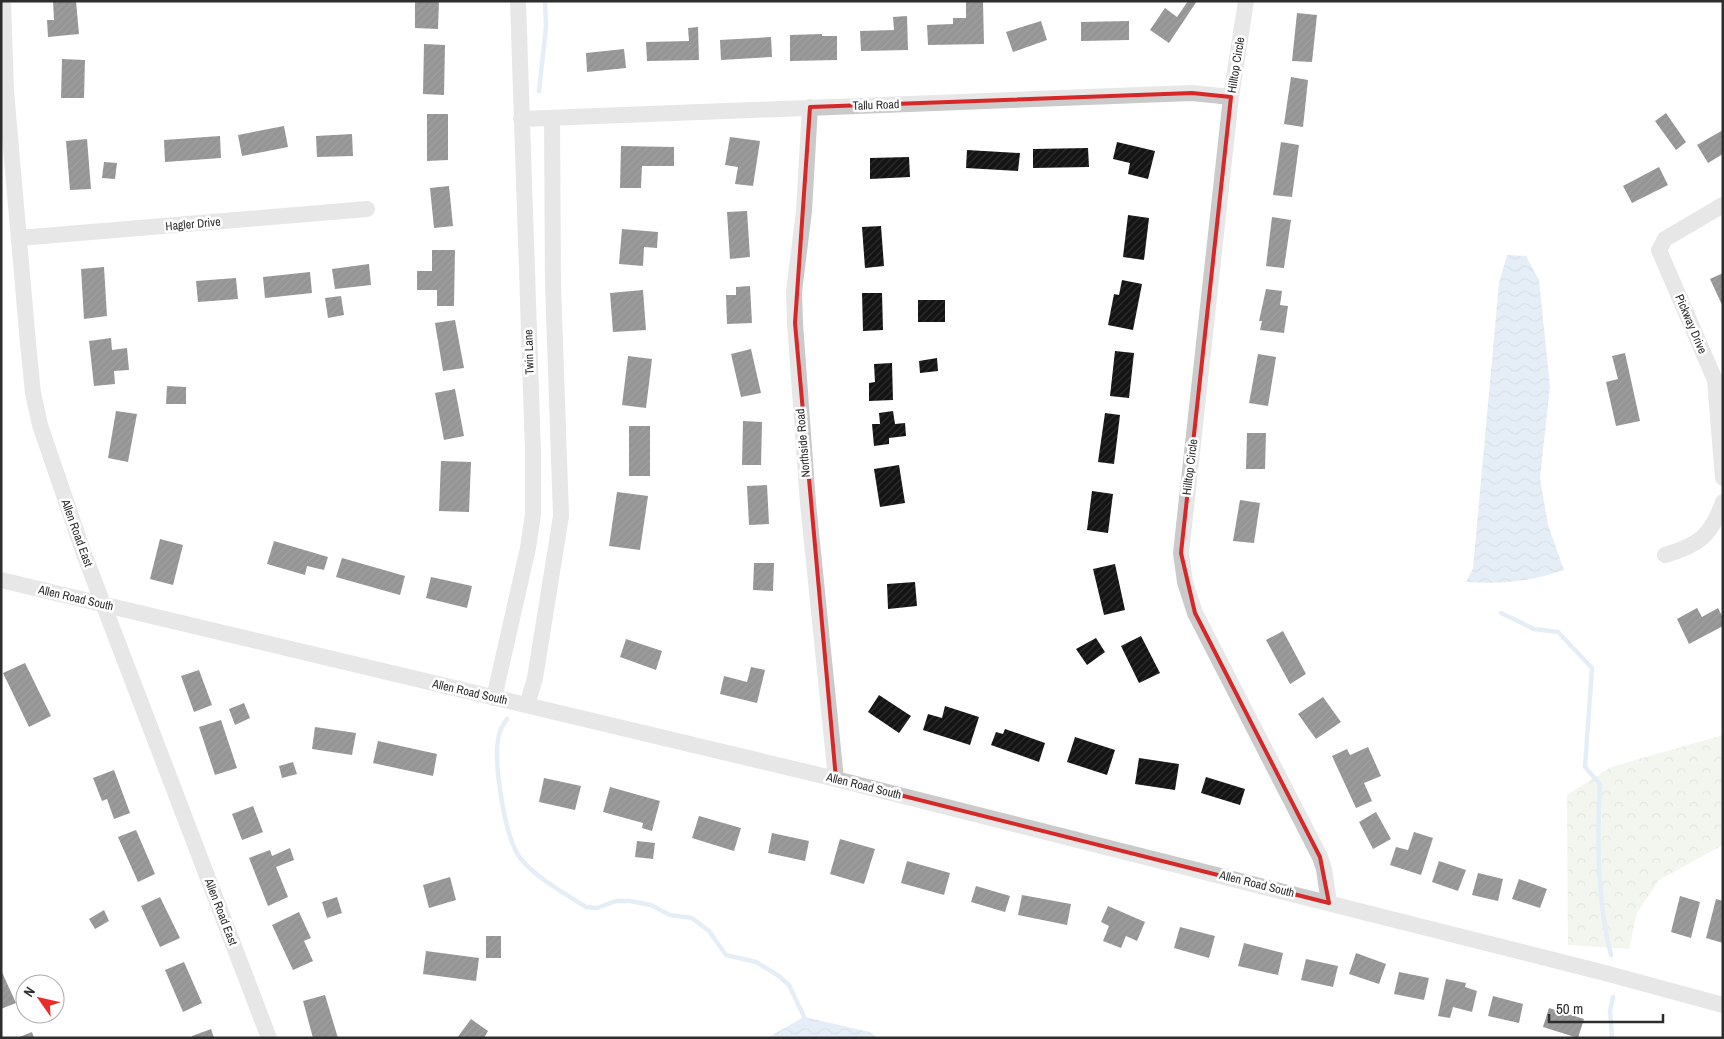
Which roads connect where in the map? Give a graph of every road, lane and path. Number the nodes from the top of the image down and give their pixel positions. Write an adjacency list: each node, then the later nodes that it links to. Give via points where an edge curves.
1 (2, 1): 10 (street, Allen Road East)
2 (518, 1): 7 (street, Twin Lane)
3 (1246, 1): 4 (street, Hilltop Circle)
4 (1231, 97): 5 (street, Tallu Road, via 1192,93); 19 (street, Hilltop Circle, via 1181,553 1185,582 1195,613 1320,857)
5 (810, 107): 6 (street, Tallu Road); 18 (street, Northside Road, via 794,323 808,503)
6 (552, 118): 7 (street, Tallu Road); 17 (street, Twin Lane, via 553,285 561,516 535,678)
7 (521, 119): 16 (street, Twin Lane, via 533,514)
8 (1723, 205): 11 (street, Pickway Drive, via 1665,239 1659,250 1715,380)
9 (367, 209): 10 (street, Hagler Drive)
10 (19, 238): 15 (street, Allen Road East, via 28,351 40,425)
11 (1723, 478)
12 (1723, 502): 13 (street, via 1714,525 1704,537 1688,548)
13 (1664, 555)
14 (1, 580): 15 (street, Allen Road South)
15 (104, 605): 16 (street, Allen Road South); 21 (street, Allen Road East)
16 (494, 698): 17 (street, Allen Road South)
17 (527, 705): 18 (street, Allen Road South)
18 (836, 779): 19 (street, Allen Road South)
19 (1329, 903): 20 (street, Allen Road South)
20 (1723, 1005)
21 (269, 1038)

